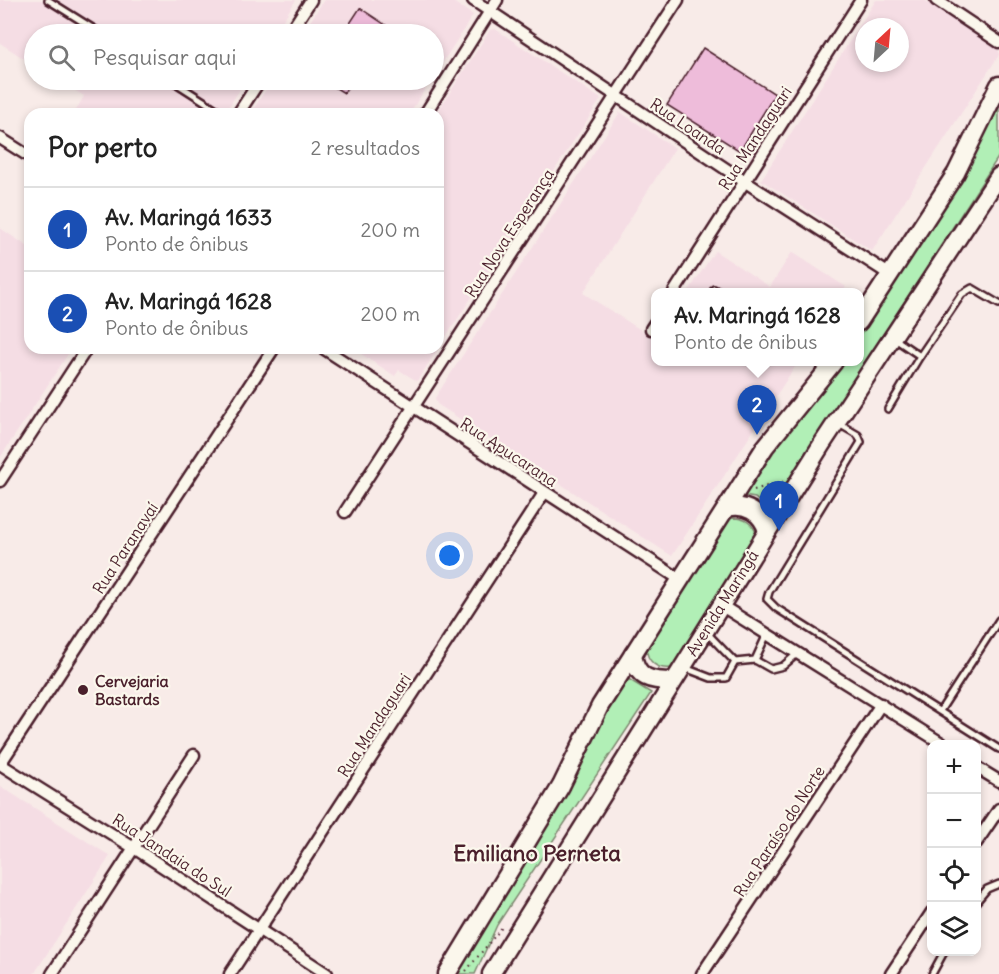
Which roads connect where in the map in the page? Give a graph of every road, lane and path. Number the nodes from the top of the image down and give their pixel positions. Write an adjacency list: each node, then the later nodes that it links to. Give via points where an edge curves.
1 (48, 0): 9 (lane)
2 (311, 0): 10 (street)
3 (473, 0): 8 (street, Rua Loanda)
4 (497, 0): 8 (street)
5 (678, 0): 17 (street, Rua Nova Esperança)
6 (861, 0): 24 (street, Rua Mandaguari)
7 (936, 0): 11 (street)
8 (490, 11): 12 (street); 17 (street, Rua Loanda)
9 (86, 24)
10 (295, 24)
11 (999, 42)
12 (444, 84)
13 (999, 85): 25 (main road, via 956,173)
14 (187, 90): 18 (lane)
15 (254, 90): 19 (street)
16 (440, 90): 20 (street)
17 (616, 96): 24 (street, Rua Loanda); 35 (street, Rua Nova Esperança)
18 (215, 108)
19 (242, 108)
20 (429, 108)
21 (0, 138): 22 (street)
22 (24, 153)
23 (999, 176): 29 (main road, Avenida Maringá)
24 (744, 181): 25 (street, Rua Loanda); 26 (street, Rua Mandaguari)
25 (889, 274): 28 (main road)
26 (677, 288)
27 (999, 304): 33 (lane, via 972,288 962,294)
28 (864, 314)
29 (893, 337): 33 (lane); 37 (main road, Avenida Maringá)
30 (83, 354): 38 (street)
31 (270, 354): 58 (street, Rua Paranavaí)
32 (332, 354): 35 (street, Rua Apucarana)
33 (920, 356): 36 (lane)
34 (829, 366): 40 (main road, via 765,447)
35 (413, 407): 39 (street, Rua Apucarana); 41 (street, Rua Nova Esperança)
36 (888, 409)
37 (836, 423): 42 (main road, Avenida Maringá); 54 (lane, via 858,435 861,442 767,599)
38 (0, 482)
39 (544, 493): 43 (street, Rua Apucarana); 67 (street, Rua Mandaguari)
40 (727, 508): 42 (main road, via 738,506 754,512); 43 (main road)
41 (345, 512)
42 (767, 531): 44 (main road, Avenida Maringá)
43 (681, 579): 49 (main road)
44 (722, 606): 46 (main road, Avenida Maringá); 47 (street)
45 (999, 620): 54 (lane)
46 (705, 632): 51 (lane); 52 (main road, Avenida Maringá)
47 (767, 634): 48 (street); 50 (lane)
48 (798, 653): 50 (lane, via 783,666 771,669); 53 (street)
49 (633, 654): 52 (main road, via 634,664 646,678 657,681); 72 (main road, via 600,706 561,786)
50 (755, 660): 51 (lane)
51 (735, 662): 52 (lane, via 726,678)
52 (677, 674): 73 (main road, Avenida Maringá)
53 (880, 704): 55 (street); 74 (street, Rua Paraíso do Norte)
54 (940, 711): 56 (lane)
55 (937, 740)
56 (999, 749)
57 (194, 755): 63 (street)
58 (0, 764): 63 (street, Rua Jandaia do Sul)
59 (981, 770): 60 (street)
60 (999, 782)
61 (999, 809): 62 (street)
62 (981, 836)
63 (134, 848): 67 (street, Rua Jandaia do Sul); 69 (street)
64 (999, 884): 65 (lane)
65 (981, 896)
66 (927, 920): 75 (street)
67 (258, 929): 70 (street, Rua Mandaguari); 71 (street, Rua Jandaia do Sul)
68 (942, 956): 76 (lane)
69 (52, 974)
70 (230, 974)
71 (327, 974)
72 (447, 974)
73 (491, 974)
74 (702, 974)
75 (891, 974)
76 (932, 974)

